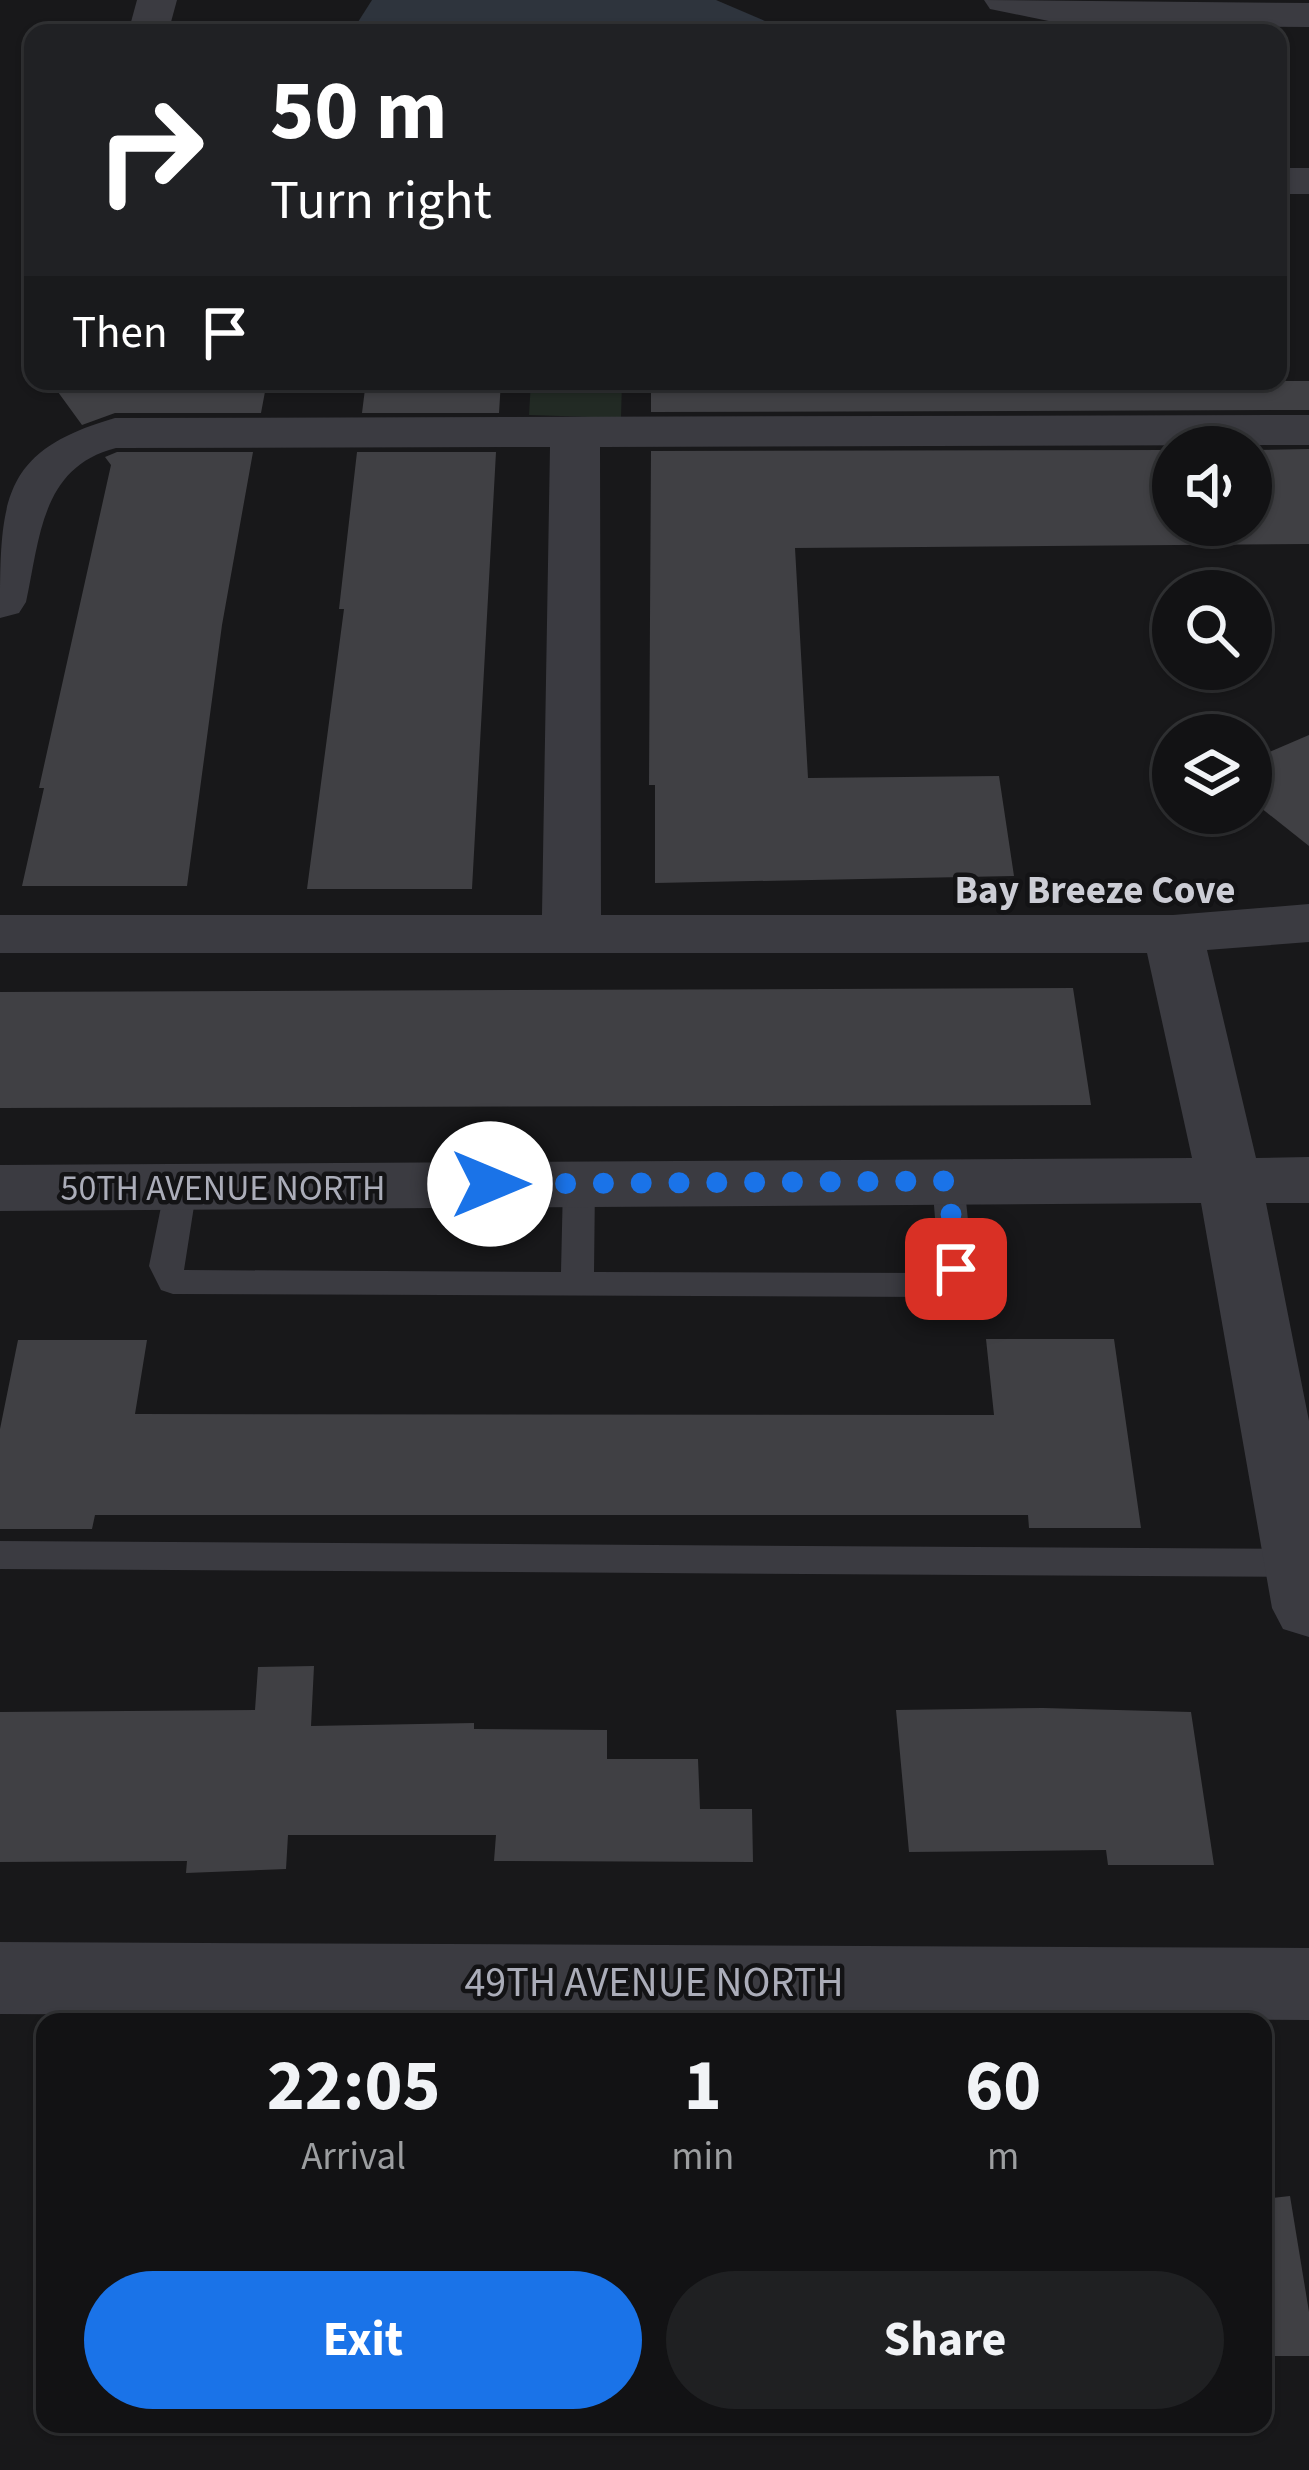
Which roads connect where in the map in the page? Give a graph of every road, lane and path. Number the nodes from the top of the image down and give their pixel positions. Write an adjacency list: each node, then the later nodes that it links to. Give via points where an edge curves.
1 (1004, 0): 2 (street, via 1073,14)
2 (1309, 15)
3 (1309, 430): 4 (street)
4 (575, 432): 5 (street, via 88,437 37,470); 9 (street)
5 (0, 602)
6 (1309, 923): 8 (street)
7 (0, 934): 9 (street)
8 (1173, 934): 9 (street); 10 (street)
9 (571, 937)
10 (1228, 1179): 11 (street, 50TH AVENUE NORTH); 12 (street, 50TH AVENUE NORTH); 18 (street)
11 (1309, 1180)
12 (948, 1181): 13 (street, 50TH AVENUE NORTH); 16 (lane, via 956,1269 932,1285)
13 (579, 1184): 14 (street, 50TH AVENUE NORTH); 16 (lane)
14 (181, 1187): 15 (street, 50TH AVENUE NORTH); 16 (lane, via 166,1266 173,1282)
15 (0, 1188)
16 (578, 1285)
17 (0, 1555): 18 (lane)
18 (1306, 1578)
19 (0, 1978): 20 (street, 49TH AVENUE NORTH)
20 (1309, 1984)

